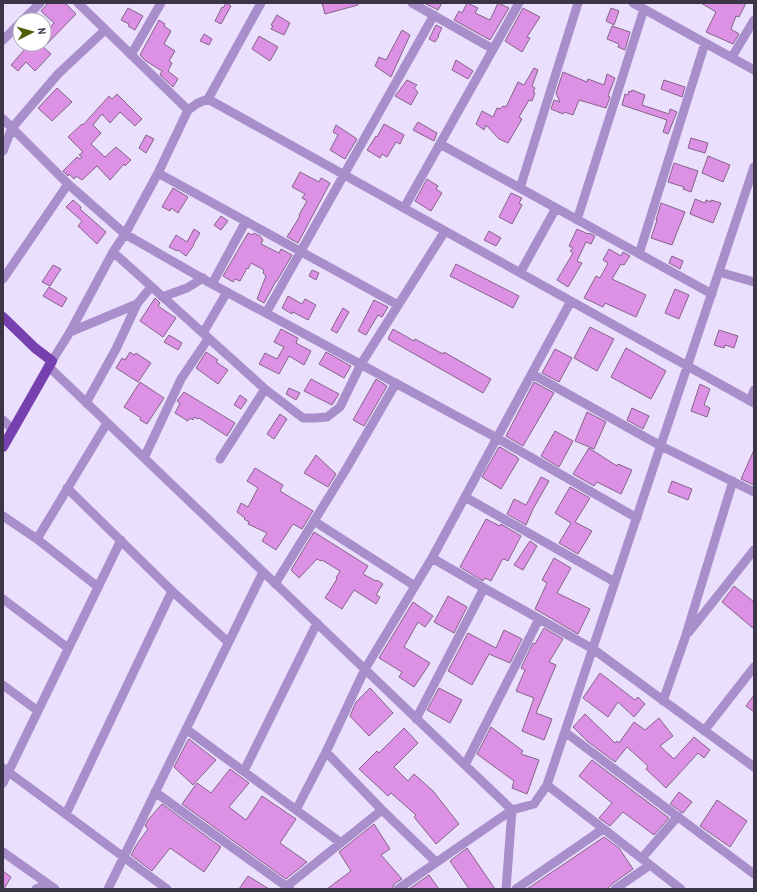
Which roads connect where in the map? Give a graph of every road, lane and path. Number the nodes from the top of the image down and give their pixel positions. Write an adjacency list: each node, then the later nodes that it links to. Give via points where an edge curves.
1 (40, 3): 11 (street)
2 (78, 3): 14 (street)
3 (161, 3): 19 (street)
4 (261, 3): 22 (street)
5 (412, 3): 12 (street)
6 (432, 3): 12 (street)
7 (519, 3): 18 (street)
8 (578, 3): 32 (street)
9 (633, 3): 10 (street)
10 (644, 9): 17 (street); 35 (street)
11 (31, 12)
12 (430, 14): 18 (street); 30 (street)
13 (754, 20): 20 (street)
14 (105, 30): 19 (street); 25 (street, via 58,74)
15 (12, 31): 16 (street)
16 (3, 40)
17 (705, 43): 20 (street); 41 (street)
18 (493, 49): 26 (street)
19 (131, 55): 23 (street)
20 (732, 57): 21 (street)
21 (754, 70)
22 (208, 99): 23 (street); 30 (street)
23 (188, 110): 29 (street)
24 (3, 119): 25 (street)
25 (12, 128): 27 (street); 31 (street)
26 (440, 144): 32 (street); 33 (street)
27 (3, 151)
28 (754, 167): 42 (street)
29 (158, 173): 36 (street); 38 (street)
30 (343, 175): 33 (street); 39 (street)
31 (68, 184): 38 (street); 45 (street)
32 (520, 188): 34 (street)
33 (404, 208): 37 (street)
34 (556, 208): 35 (street); 43 (street)
35 (577, 220): 41 (street)
36 (246, 221): 39 (street); 47 (street)
37 (445, 231): 43 (street); 54 (street)
38 (125, 234): 40 (street); 44 (street)
39 (300, 251): 54 (street); 55 (street)
40 (113, 252): 48 (street); 57 (street)
41 (639, 254): 50 (street)
42 (719, 272): 46 (street); 50 (street)
43 (520, 273): 52 (street)
44 (203, 278): 47 (street); 51 (street, via 187,288)
45 (3, 279)
46 (754, 282)
47 (212, 284): 49 (street)
48 (151, 287): 51 (street); 53 (street)
49 (226, 292): 55 (street); 58 (street)
50 (712, 294): 61 (street)
51 (162, 296): 58 (street)
52 (571, 301): 61 (street); 62 (street)
53 (137, 304): 57 (street); 67 (street)
54 (398, 305): 60 (street)
55 (266, 313): 60 (street)
56 (3, 317): 59 (main road)
57 (70, 332): 59 (street)
58 (206, 336): 64 (street); 74 (street, via 181,379)
59 (50, 364): 67 (street); 70 (main road)
60 (361, 364): 63 (street); 64 (street, via 340,407 327,417 302,418)
61 (688, 366): 66 (street); 72 (street)
62 (532, 374): 71 (street); 72 (street)
63 (396, 383): 71 (street); 82 (street)
64 (265, 389): 75 (street)
65 (754, 390): 66 (street)
66 (752, 402)
67 (86, 403): 69 (street)
68 (3, 420): 70 (street)
69 (107, 423): 74 (street); 77 (street)
70 (13, 430): 73 (main road)
71 (497, 438): 79 (street); 81 (street)
72 (661, 446): 76 (street); 81 (street)
73 (3, 447)
74 (144, 458): 87 (street)
75 (220, 459)
76 (734, 482): 78 (street); 97 (street)
77 (67, 488): 83 (street); 84 (street)
78 (754, 492)
79 (465, 497): 86 (street); 88 (street)
80 (3, 516): 83 (street)
81 (637, 518): 88 (street)
82 (314, 521): 89 (street); 90 (street)
83 (37, 539): 91 (street)
84 (121, 540): 91 (street); 93 (street)
85 (754, 550): 97 (street)
86 (432, 558): 90 (street); 92 (street)
87 (263, 572): 89 (street); 98 (street)
88 (615, 582): 100 (street)
89 (275, 584): 96 (street)
90 (415, 586): 102 (street)
91 (98, 587): 99 (street)
92 (484, 588): 95 (street); 106 (street)
93 (172, 591): 98 (street); 121 (street)
94 (3, 599): 99 (street)
95 (539, 619): 100 (street); 111 (street)
96 (317, 624): 102 (street); 114 (street)
97 (685, 638): 104 (street)
98 (228, 642): 107 (street)
99 (68, 648): 105 (street)
100 (593, 649): 104 (street); 109 (street)
101 (754, 667): 108 (street)
102 (365, 669): 106 (street); 110 (street)
103 (3, 685): 105 (street)
104 (663, 701): 108 (street)
105 (38, 711): 113 (street)
106 (416, 718): 111 (street)
107 (186, 729): 114 (street); 117 (street)
108 (704, 731): 112 (street)
109 (565, 732): 116 (street); 122 (street)
110 (326, 752): 118 (street); 119 (street)
111 (465, 765): 120 (street)
112 (754, 767)
113 (6, 770): 115 (street); 121 (street)
114 (244, 771): 118 (street)
115 (3, 783)
116 (547, 785): 120 (street, via 534,804); 123 (street)
117 (156, 792): 126 (street); 132 (street)
118 (296, 810): 124 (street)
119 (382, 810): 124 (street); 128 (street)
120 (512, 810): 128 (street); 137 (street)
121 (66, 814): 126 (street)
122 (678, 816): 127 (street); 130 (street)
123 (603, 829): 127 (street); 138 (street)
124 (342, 843): 132 (street)
125 (3, 852): 131 (street)
126 (124, 857): 134 (street); 135 (street)
127 (642, 858): 129 (street)
128 (436, 862): 136 (street)
129 (650, 865): 139 (street); 140 (street)
130 (754, 874)
131 (52, 886): 133 (street)
132 (288, 888)
133 (36, 889)
134 (108, 889)
135 (167, 889)
136 (398, 889)
137 (506, 889)
138 (516, 889)
139 (615, 889)
140 (681, 889)

